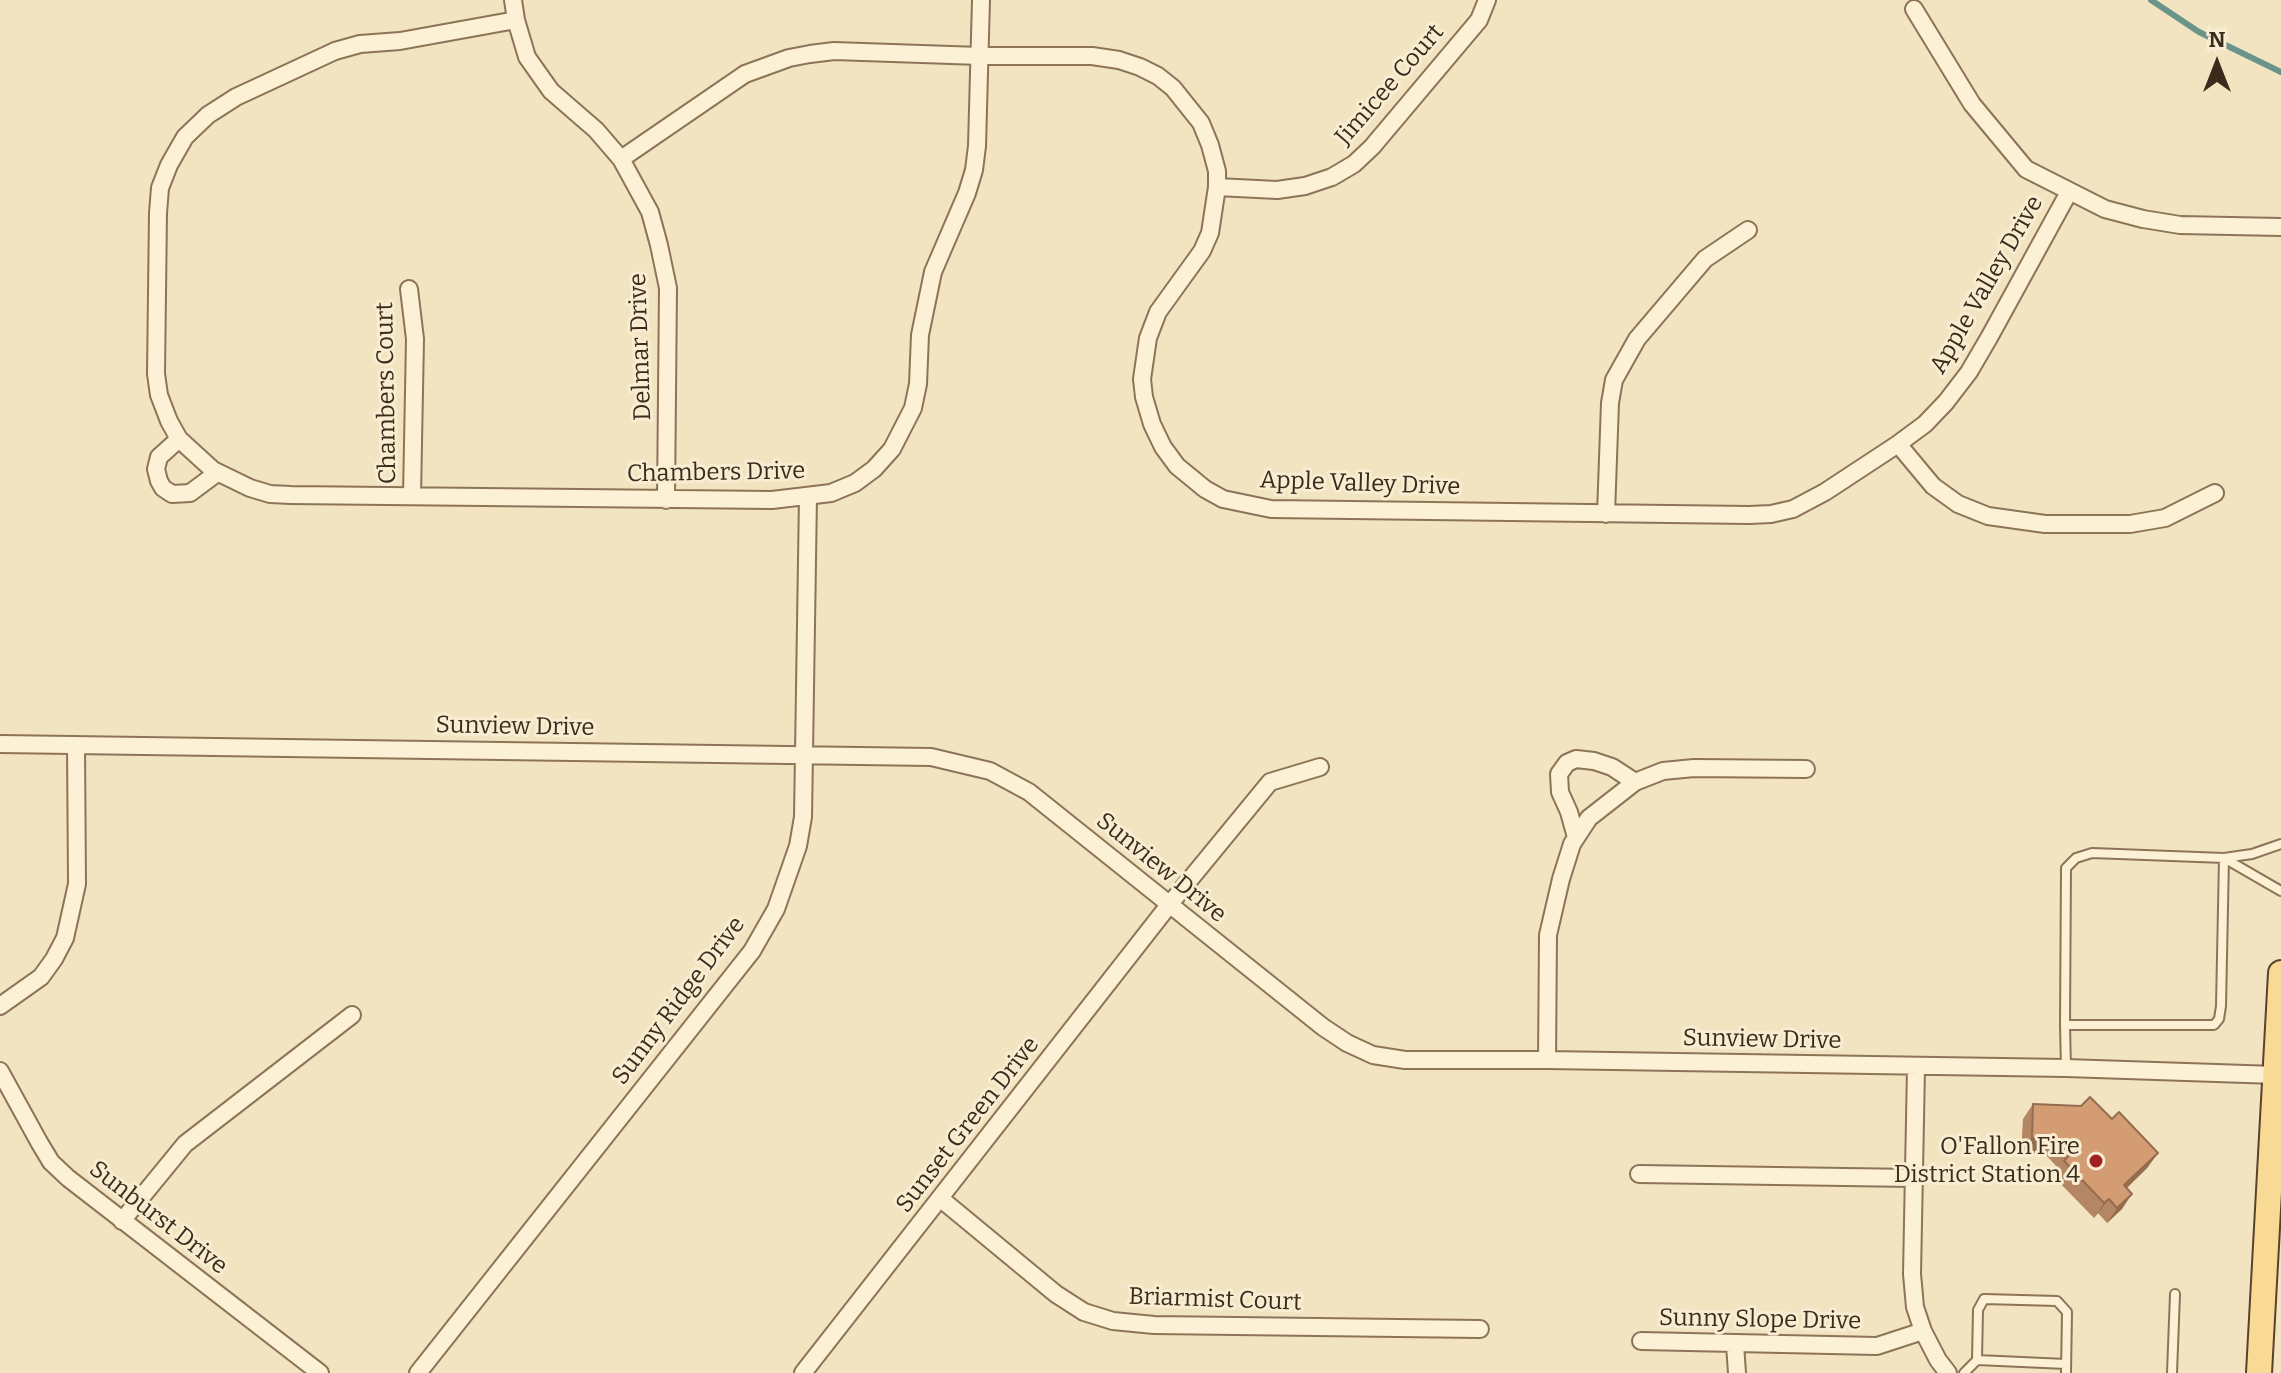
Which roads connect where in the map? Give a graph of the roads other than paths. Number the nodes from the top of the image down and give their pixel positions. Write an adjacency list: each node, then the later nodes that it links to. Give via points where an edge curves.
1 (513, 0): 5 (street, Delmar Drive)
2 (981, 0): 6 (street, Chambers Drive)
3 (1487, 0): 8 (street, Jimicee Court, via 1479,20 1354,164 1305,186)
4 (1914, 9): 9 (street, via 1972,104 2026,169)
5 (516, 20): 7 (street, Delmar Drive, via 527,57 551,91); 13 (street, Chambers Drive, via 335,51 236,97 185,137 160,188 158,213 156,374 159,395)
6 (980, 56): 7 (street, Apple Valley Drive, via 834,51 789,58 745,74); 8 (street, Apple Valley Drive, via 1092,56 1119,60 1158,76 1201,123); 18 (street, Chambers Drive, via 974,170 933,272 920,335 918,384 906,426 892,449 855,483)
7 (621, 159): 19 (street, Delmar Drive, via 650,212 668,288)
8 (1217, 187): 20 (street, Apple Valley Drive, via 1210,233 1158,312 1143,361 1144,397 1152,424 1177,466 1223,499 1271,509)
9 (2069, 192): 10 (street, via 2143,219); 14 (street, Apple Valley Drive, via 1969,372 1935,413)
10 (2281, 227)
11 (1748, 230): 20 (street, via 1705,259 1637,339 1614,380)
12 (409, 289): 17 (street, Chambers Court, via 415,339)
13 (179, 439): 15 (street, Chambers Drive); 15 (street, via 159,457 156,469 163,488 172,494 190,493)
14 (1898, 444): 16 (street, via 1933,486 1988,516 2045,524 2130,524 2165,518); 20 (street, Apple Valley Drive, via 1793,509 1749,515)
15 (217, 473): 17 (street, Chambers Drive, via 270,494)
16 (2215, 493)
17 (412, 496): 19 (street, Chambers Drive)
18 (808, 496): 19 (street, Chambers Drive); 23 (street, Sunny Ridge Drive)
19 (666, 500)
20 (1606, 514)
21 (0, 744): 22 (street, Sunview Drive)
22 (76, 745): 23 (street, Sunview Drive); 33 (street, via 77,884 65,938 41,977)
23 (804, 754): 31 (street, Sunview Drive, via 931,757 990,771 1029,792); 53 (street, Sunny Ridge Drive, via 798,846 776,909 752,951)
24 (1320, 767): 31 (street, Sunset Green Drive, via 1270,782)
25 (1806, 769): 26 (street, via 1694,768 1663,771)
26 (1635, 782): 27 (street, via 1589,818); 27 (street, via 1594,761 1567,763 1559,774 1560,792)
27 (1576, 837): 36 (street, via 1548,935)
28 (2281, 844): 29 (lane)
29 (2224, 858): 30 (lane); 35 (lane, via 2219,1019 2214,1025); 35 (lane, via 2092,853 2066,868)
30 (2281, 891)
31 (1169, 905): 36 (street, Sunview Drive, via 1323,1027 1373,1055 1405,1060); 43 (street, Sunset Green Drive)
32 (2281, 973): 40 (main road)
33 (0, 1006)
34 (352, 1015): 44 (street, via 185,1144)
35 (2065, 1025): 38 (lane)
36 (1547, 1060): 37 (street, Sunview Drive)
37 (1916, 1068): 38 (street, Sunview Drive); 42 (street)
38 (2066, 1068): 40 (street, Sunview Drive)
39 (0, 1071): 44 (street, Sunburst Drive, via 51,1162)
40 (2276, 1075): 59 (main road)
41 (1639, 1174): 42 (street)
42 (1914, 1178): 47 (street, via 1912,1274)
43 (941, 1199): 46 (street, Briarmist Court, via 1056,1294 1084,1312 1113,1321); 54 (street, Sunset Green Drive)
44 (122, 1221): 52 (street, Sunburst Drive)
45 (2175, 1294): 58 (lane)
46 (1480, 1329)
47 (1923, 1331): 49 (street, Sunny Slope Drive, via 1877,1346); 56 (street)
48 (1641, 1341): 49 (street, Sunny Slope Drive)
49 (1735, 1344): 55 (street)
50 (1977, 1360): 51 (lane); 51 (lane, via 1978,1310 1984,1299 2057,1301 2067,1312); 57 (lane)
51 (2066, 1368)
52 (320, 1373)
53 (418, 1373)
54 (803, 1373)
55 (1737, 1373)
56 (1948, 1373)
57 (1964, 1373)
58 (2172, 1373)
59 (2259, 1373)

